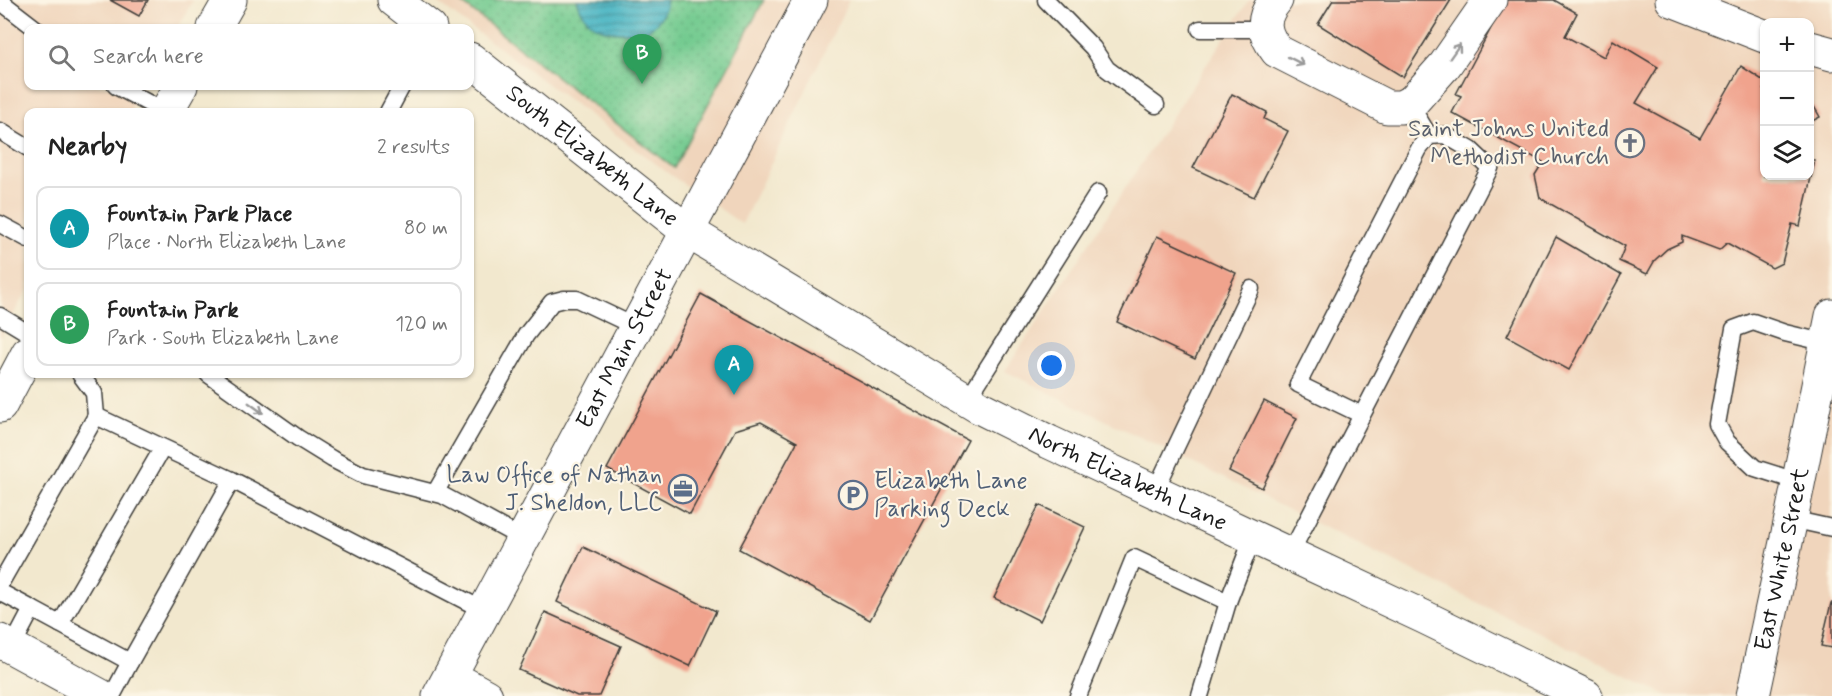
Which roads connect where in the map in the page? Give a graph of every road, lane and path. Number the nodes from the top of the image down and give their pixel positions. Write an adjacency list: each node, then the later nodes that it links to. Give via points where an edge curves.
1 (230, 0): 10 (street)
2 (394, 0): 11 (street)
3 (811, 0): 30 (street, East Main Street)
4 (1046, 0): 21 (lane, via 1093,48 1107,69)
5 (1490, 0): 20 (street, one-way to 5, via 1445,64)
6 (1671, 0): 13 (street)
7 (0, 1): 9 (lane)
8 (1271, 15): 12 (lane); 20 (street, one-way to 20, via 1268,39 1277,51 1387,107)
9 (30, 24)
10 (216, 24)
11 (425, 24)
12 (1200, 29)
13 (1760, 34)
14 (1814, 49): 15 (street)
15 (1832, 54)
16 (474, 62): 30 (street, South Elizabeth Lane)
17 (124, 90): 22 (lane)
18 (179, 90): 23 (street)
19 (400, 90): 24 (lane)
20 (1409, 103): 26 (lane)
21 (1156, 105)
22 (157, 108)
23 (167, 108)
24 (390, 108)
25 (0, 131): 27 (lane)
26 (1429, 136): 42 (lane, via 1445,135 1471,150 1490,168); 42 (lane, via 1299,384)
27 (24, 146)
28 (1098, 194): 41 (lane)
29 (0, 224): 31 (lane)
30 (687, 231): 34 (street, East Main Street); 41 (street, North Elizabeth Lane)
31 (24, 237)
32 (1251, 289): 47 (lane)
33 (0, 316): 36 (lane)
34 (636, 327): 48 (lane, via 577,299 552,302 526,335); 52 (street, East Main Street)
35 (1829, 329): 46 (street, East White Street); 46 (lane, via 1785,333 1753,322 1734,329 1717,424 1727,442 1755,468)
36 (24, 331)
37 (24, 360): 40 (street)
38 (83, 378): 43 (lane, via 94,393)
39 (214, 378): 48 (lane, one-way to 48, via 332,459 363,475)
40 (2, 399)
41 (967, 400): 47 (street, North Elizabeth Lane)
42 (1362, 415): 53 (lane)
43 (96, 416): 44 (lane); 54 (lane)
44 (162, 448): 45 (lane); 59 (lane)
45 (232, 480): 58 (lane); 61 (lane)
46 (1799, 482): 49 (street, East White Street)
47 (1155, 491): 51 (street, North Elizabeth Lane)
48 (435, 493): 52 (lane)
49 (1791, 519): 50 (lane); 69 (street, East White Street)
50 (1832, 528)
51 (1253, 537): 53 (street, North Elizabeth Lane); 56 (lane)
52 (523, 539): 58 (street, East Main Street)
53 (1290, 554): 68 (street, North Elizabeth Lane)
54 (0, 584)
55 (0, 592): 57 (lane)
56 (1228, 602): 66 (lane, via 1134,558); 67 (lane)
57 (32, 609): 59 (lane); 60 (lane)
58 (485, 611): 62 (street, East Main Street)
59 (60, 624): 61 (lane)
60 (6, 644): 63 (street)
61 (130, 662): 64 (lane)
62 (444, 686): 65 (street)
63 (101, 696)
64 (112, 696)
65 (486, 696)
66 (1078, 696)
67 (1200, 696)
68 (1586, 696)
69 (1753, 696)

